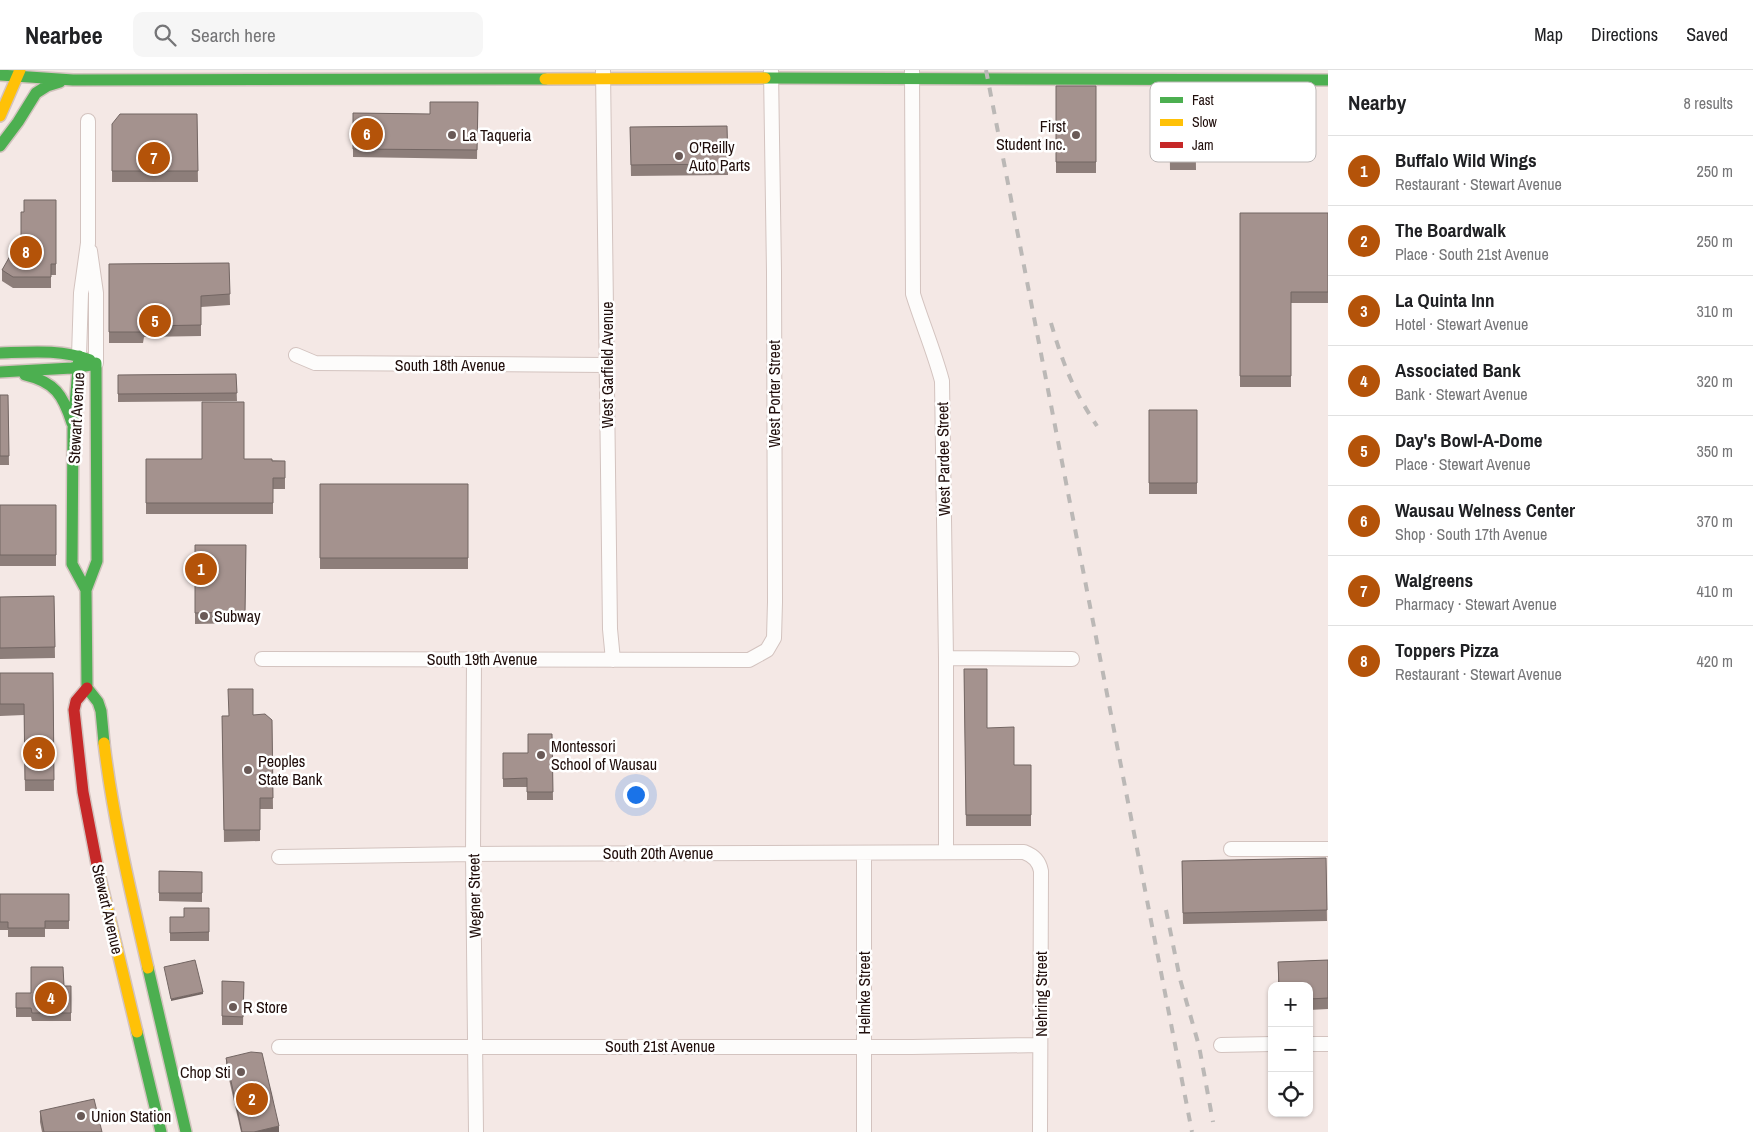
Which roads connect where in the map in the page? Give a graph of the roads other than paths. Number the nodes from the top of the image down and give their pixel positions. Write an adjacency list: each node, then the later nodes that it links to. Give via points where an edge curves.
1 (16, 72): 4 (street); 7 (street); 9 (street)
2 (771, 74): 3 (street); 5 (street); 27 (street, West Porter Street, via 774,638 768,650 749,660)
3 (912, 74): 6 (street); 22 (street, West Pardee Street, via 913,294 942,381)
4 (0, 75)
5 (604, 75): 7 (street); 17 (street, West Garfield Avenue)
6 (1237, 75): 8 (street)
7 (73, 80): 11 (street, via 39,90)
8 (1328, 80)
9 (0, 116)
10 (88, 121): 12 (street, Stewart Avenue)
11 (0, 146)
12 (88, 243): 15 (street, Stewart Avenue, via 81,294); 16 (street, Stewart Avenue, via 96,293)
13 (0, 353): 15 (street, via 40,352)
14 (296, 356): 17 (street, South 18th Avenue, via 315,363)
15 (79, 362): 16 (street); 19 (street); 20 (street, Stewart Avenue)
16 (96, 363): 21 (street, Stewart Avenue, via 98,561)
17 (606, 365): 26 (street, West Garfield Avenue)
18 (0, 372): 19 (street)
19 (17, 373): 20 (street, via 39,378 56,388)
20 (73, 429): 21 (street, Stewart Avenue, via 72,564)
21 (86, 590): 28 (street, Stewart Avenue)
22 (946, 658): 25 (street); 31 (street, West Pardee Street)
23 (262, 659): 24 (street, South 19th Avenue)
24 (474, 659): 26 (street, South 19th Avenue); 33 (street, Wegner Street)
25 (1072, 659)
26 (613, 660): 27 (street, South 19th Avenue)
27 (703, 660)
28 (87, 688): 44 (street, Stewart Avenue, via 76,701 74,710 82,792); 45 (street, Stewart Avenue, via 101,711 119,842)
29 (1231, 849): 30 (street)
30 (1328, 849)
31 (946, 852): 32 (street, South 20th Avenue); 35 (street, South 20th Avenue, via 1024,852)
32 (864, 853): 33 (street, South 20th Avenue); 42 (street, Helmke Street)
33 (473, 854): 34 (street, South 20th Avenue); 41 (street, Wegner Street)
34 (279, 856)
35 (1035, 858): 39 (street, Nehring Street, via 1041,871)
36 (1268, 1044): 40 (street)
37 (1313, 1044): 38 (street)
38 (1328, 1044)
39 (1040, 1045): 42 (street, South 21st Avenue); 48 (street, Nehring Street)
40 (1221, 1045)
41 (475, 1046): 42 (street, South 21st Avenue); 43 (street, South 21st Avenue); 46 (street, Wegner Street)
42 (864, 1046): 47 (street, Helmke Street)
43 (279, 1047)
44 (161, 1132)
45 (186, 1132)
46 (476, 1132)
47 (864, 1132)
48 (1040, 1132)

